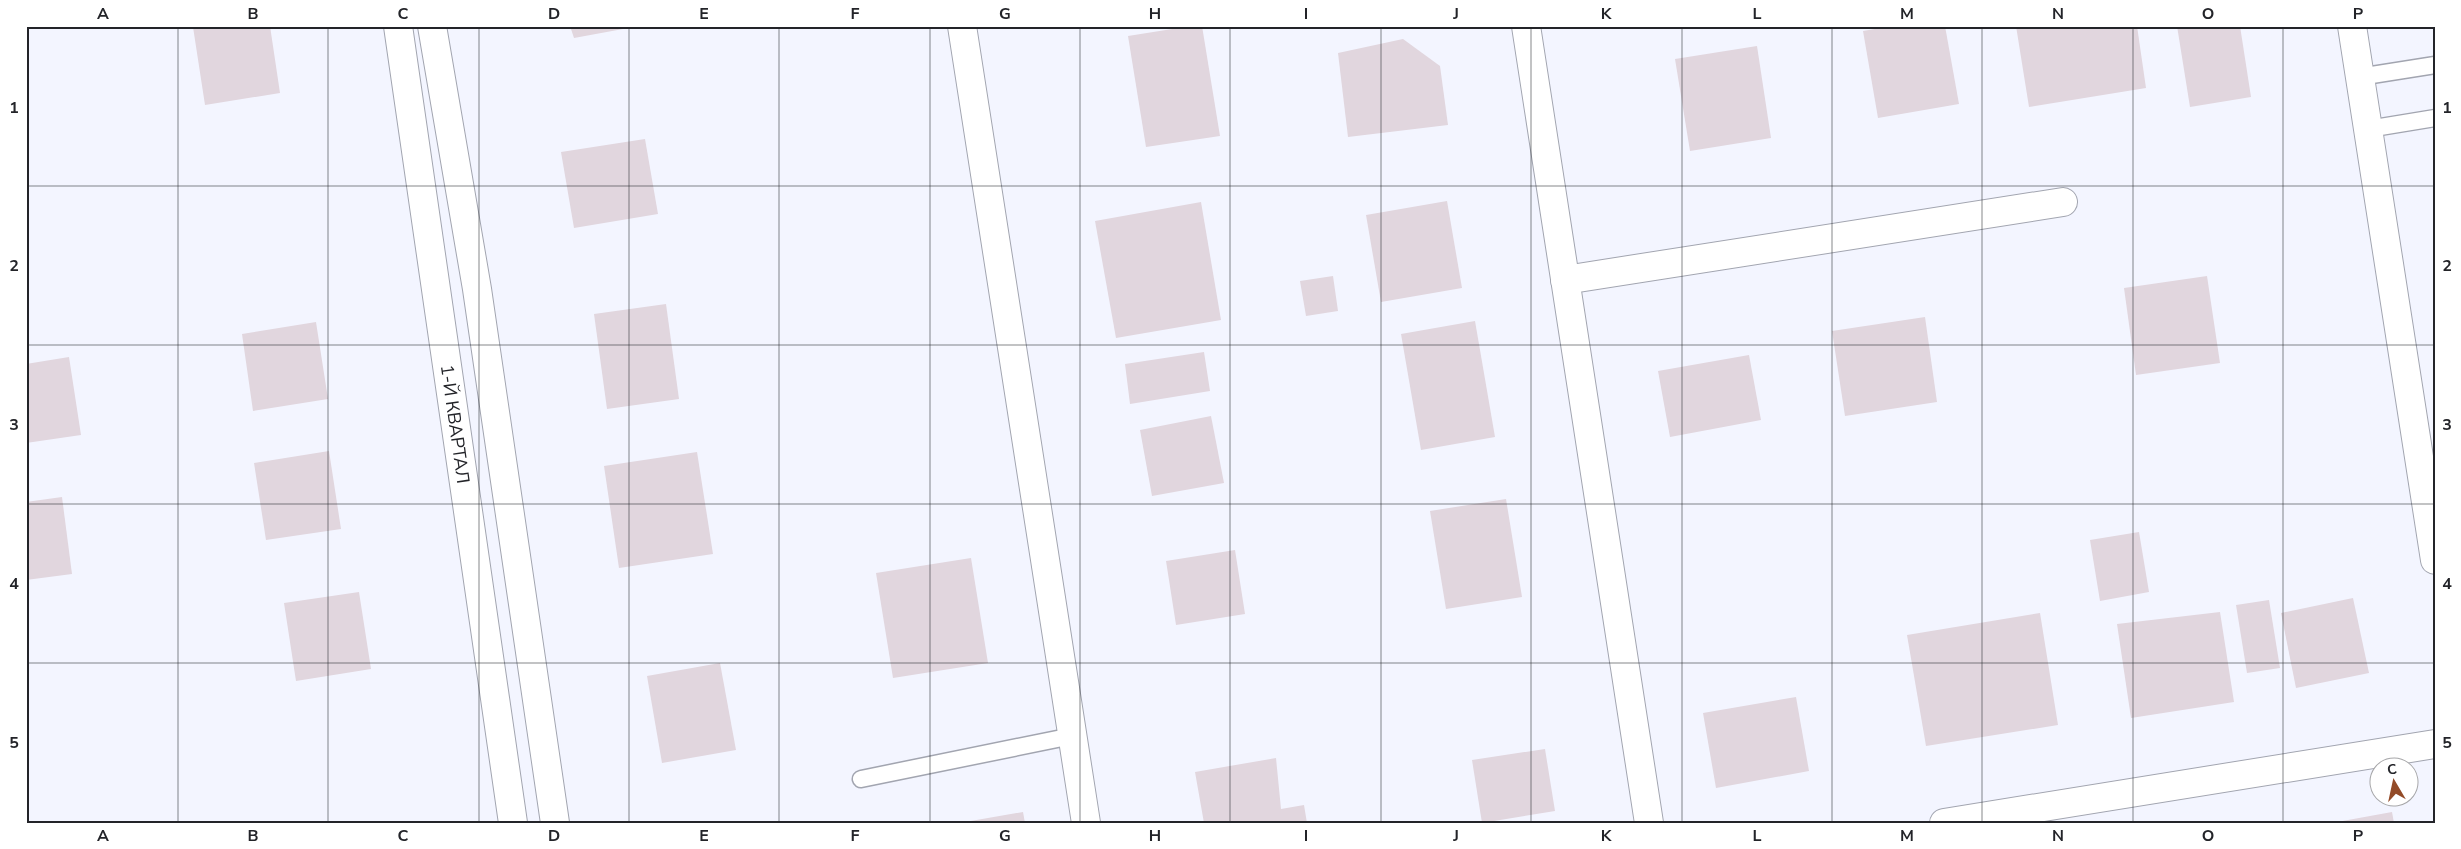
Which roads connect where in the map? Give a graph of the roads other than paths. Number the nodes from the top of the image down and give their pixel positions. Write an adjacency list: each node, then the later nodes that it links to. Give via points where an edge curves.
1 (398, 26): 16 (street, 1-Й КВАРТАЛ)
2 (432, 26): 17 (street, via 477,289)
3 (962, 26): 13 (street)
4 (1526, 26): 11 (street)
5 (2352, 26): 7 (street)
6 (2435, 65): 7 (lane)
7 (2359, 77): 9 (street)
8 (2435, 118): 9 (lane)
9 (2368, 129): 12 (street)
10 (2063, 202): 11 (street)
11 (1565, 280): 19 (street)
12 (2435, 560)
13 (1072, 736): 15 (lane); 18 (street)
14 (2435, 744): 20 (street)
15 (861, 779)
16 (513, 823)
17 (554, 823)
18 (1086, 823)
19 (1649, 823)
20 (1944, 823)

